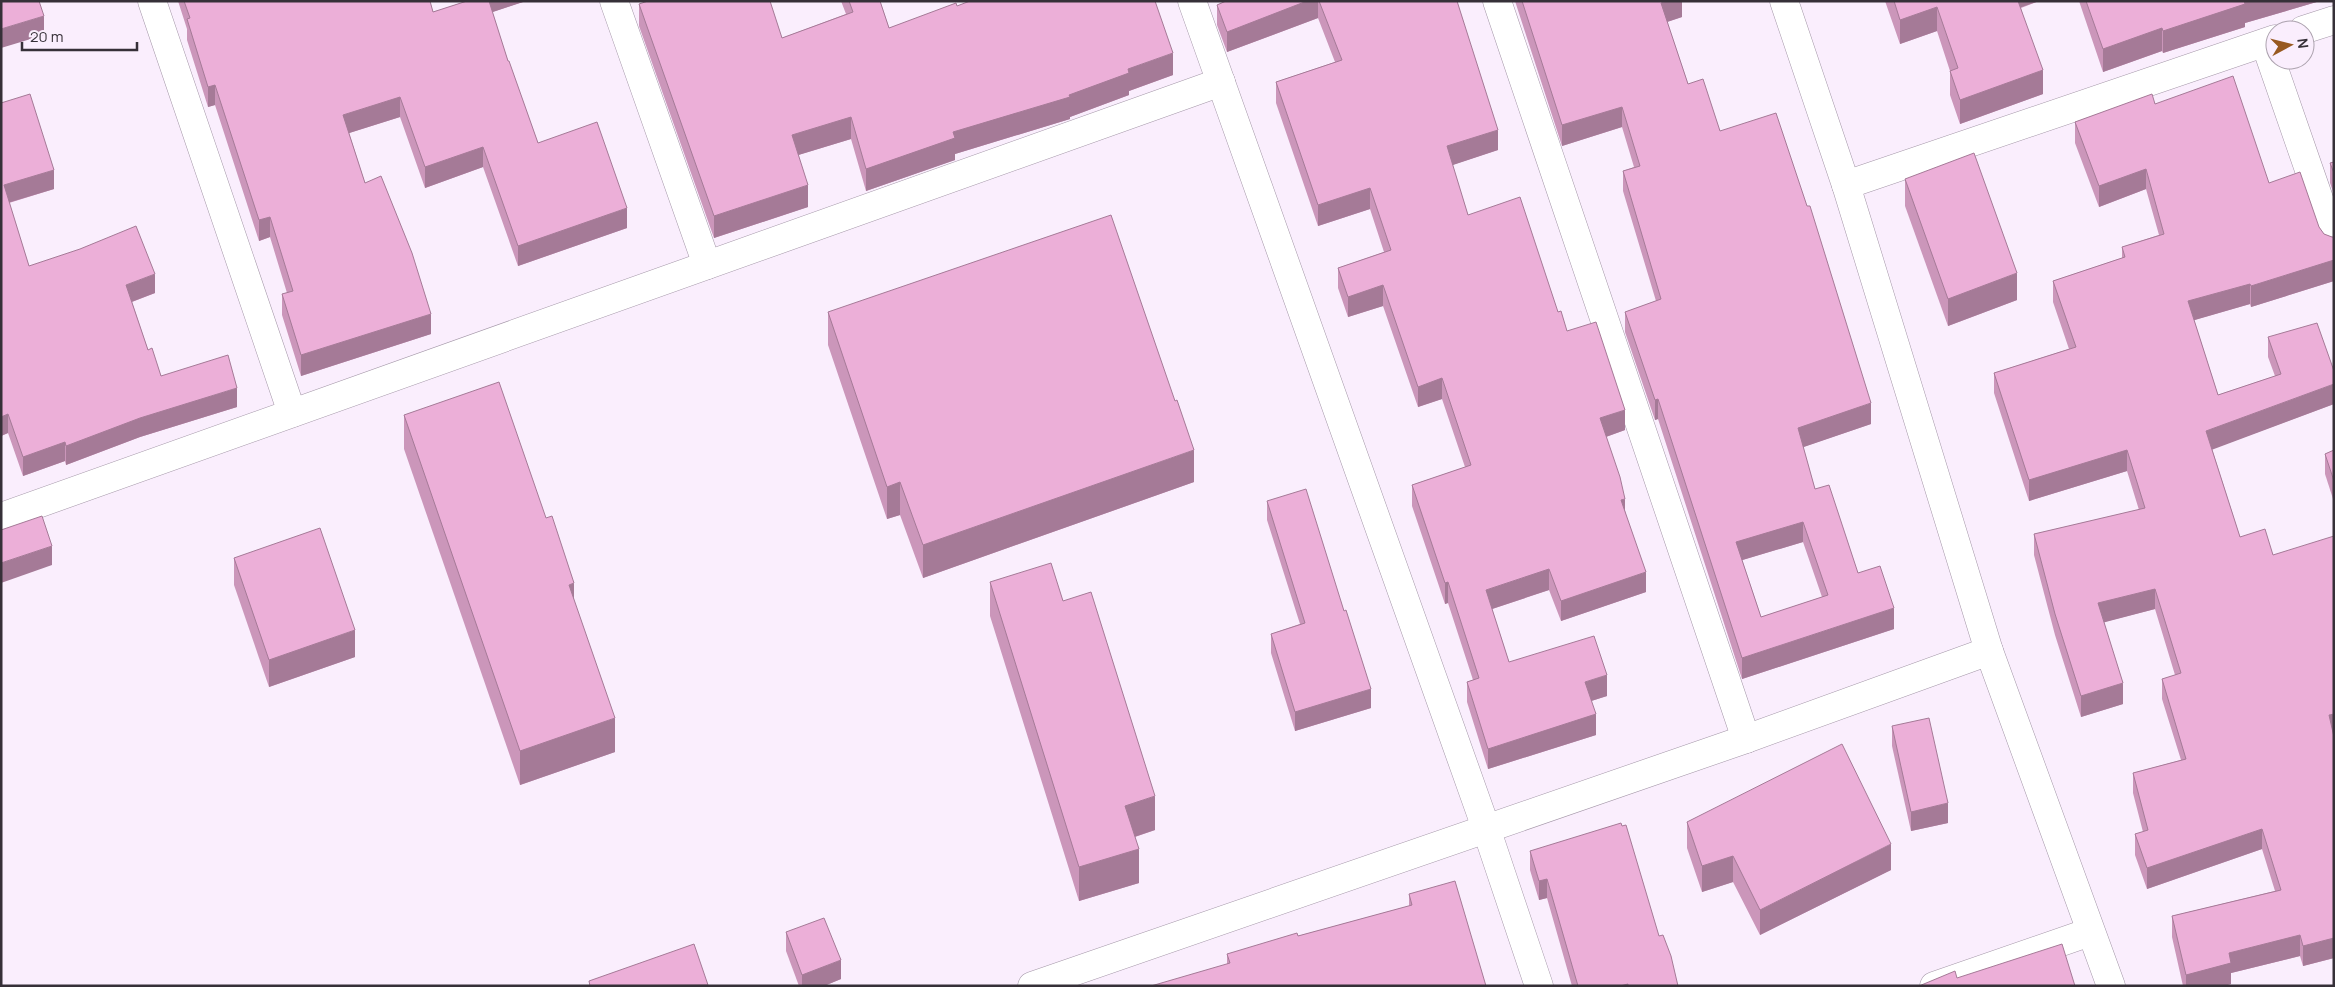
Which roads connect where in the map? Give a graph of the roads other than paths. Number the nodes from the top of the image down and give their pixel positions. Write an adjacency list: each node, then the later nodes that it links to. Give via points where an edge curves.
1 (152, 1): 14 (street)
2 (614, 1): 13 (street)
3 (1192, 1): 10 (street)
4 (1497, 1): 17 (street)
5 (1784, 1): 11 (street)
6 (2334, 20): 7 (street)
7 (2315, 26)
8 (2265, 43): 11 (street)
9 (2279, 70): 12 (street)
10 (1221, 82): 13 (street); 18 (street)
11 (1846, 185): 16 (street)
12 (2334, 242)
13 (707, 265): 14 (street)
14 (292, 413): 15 (street)
15 (1, 517)
16 (1989, 651): 17 (street); 19 (street)
17 (1746, 739): 18 (street)
18 (1486, 828): 20 (street); 21 (street)
19 (2090, 932): 22 (street); 23 (street)
20 (1032, 986)
21 (1539, 986)
22 (1934, 986)
23 (2111, 986)

